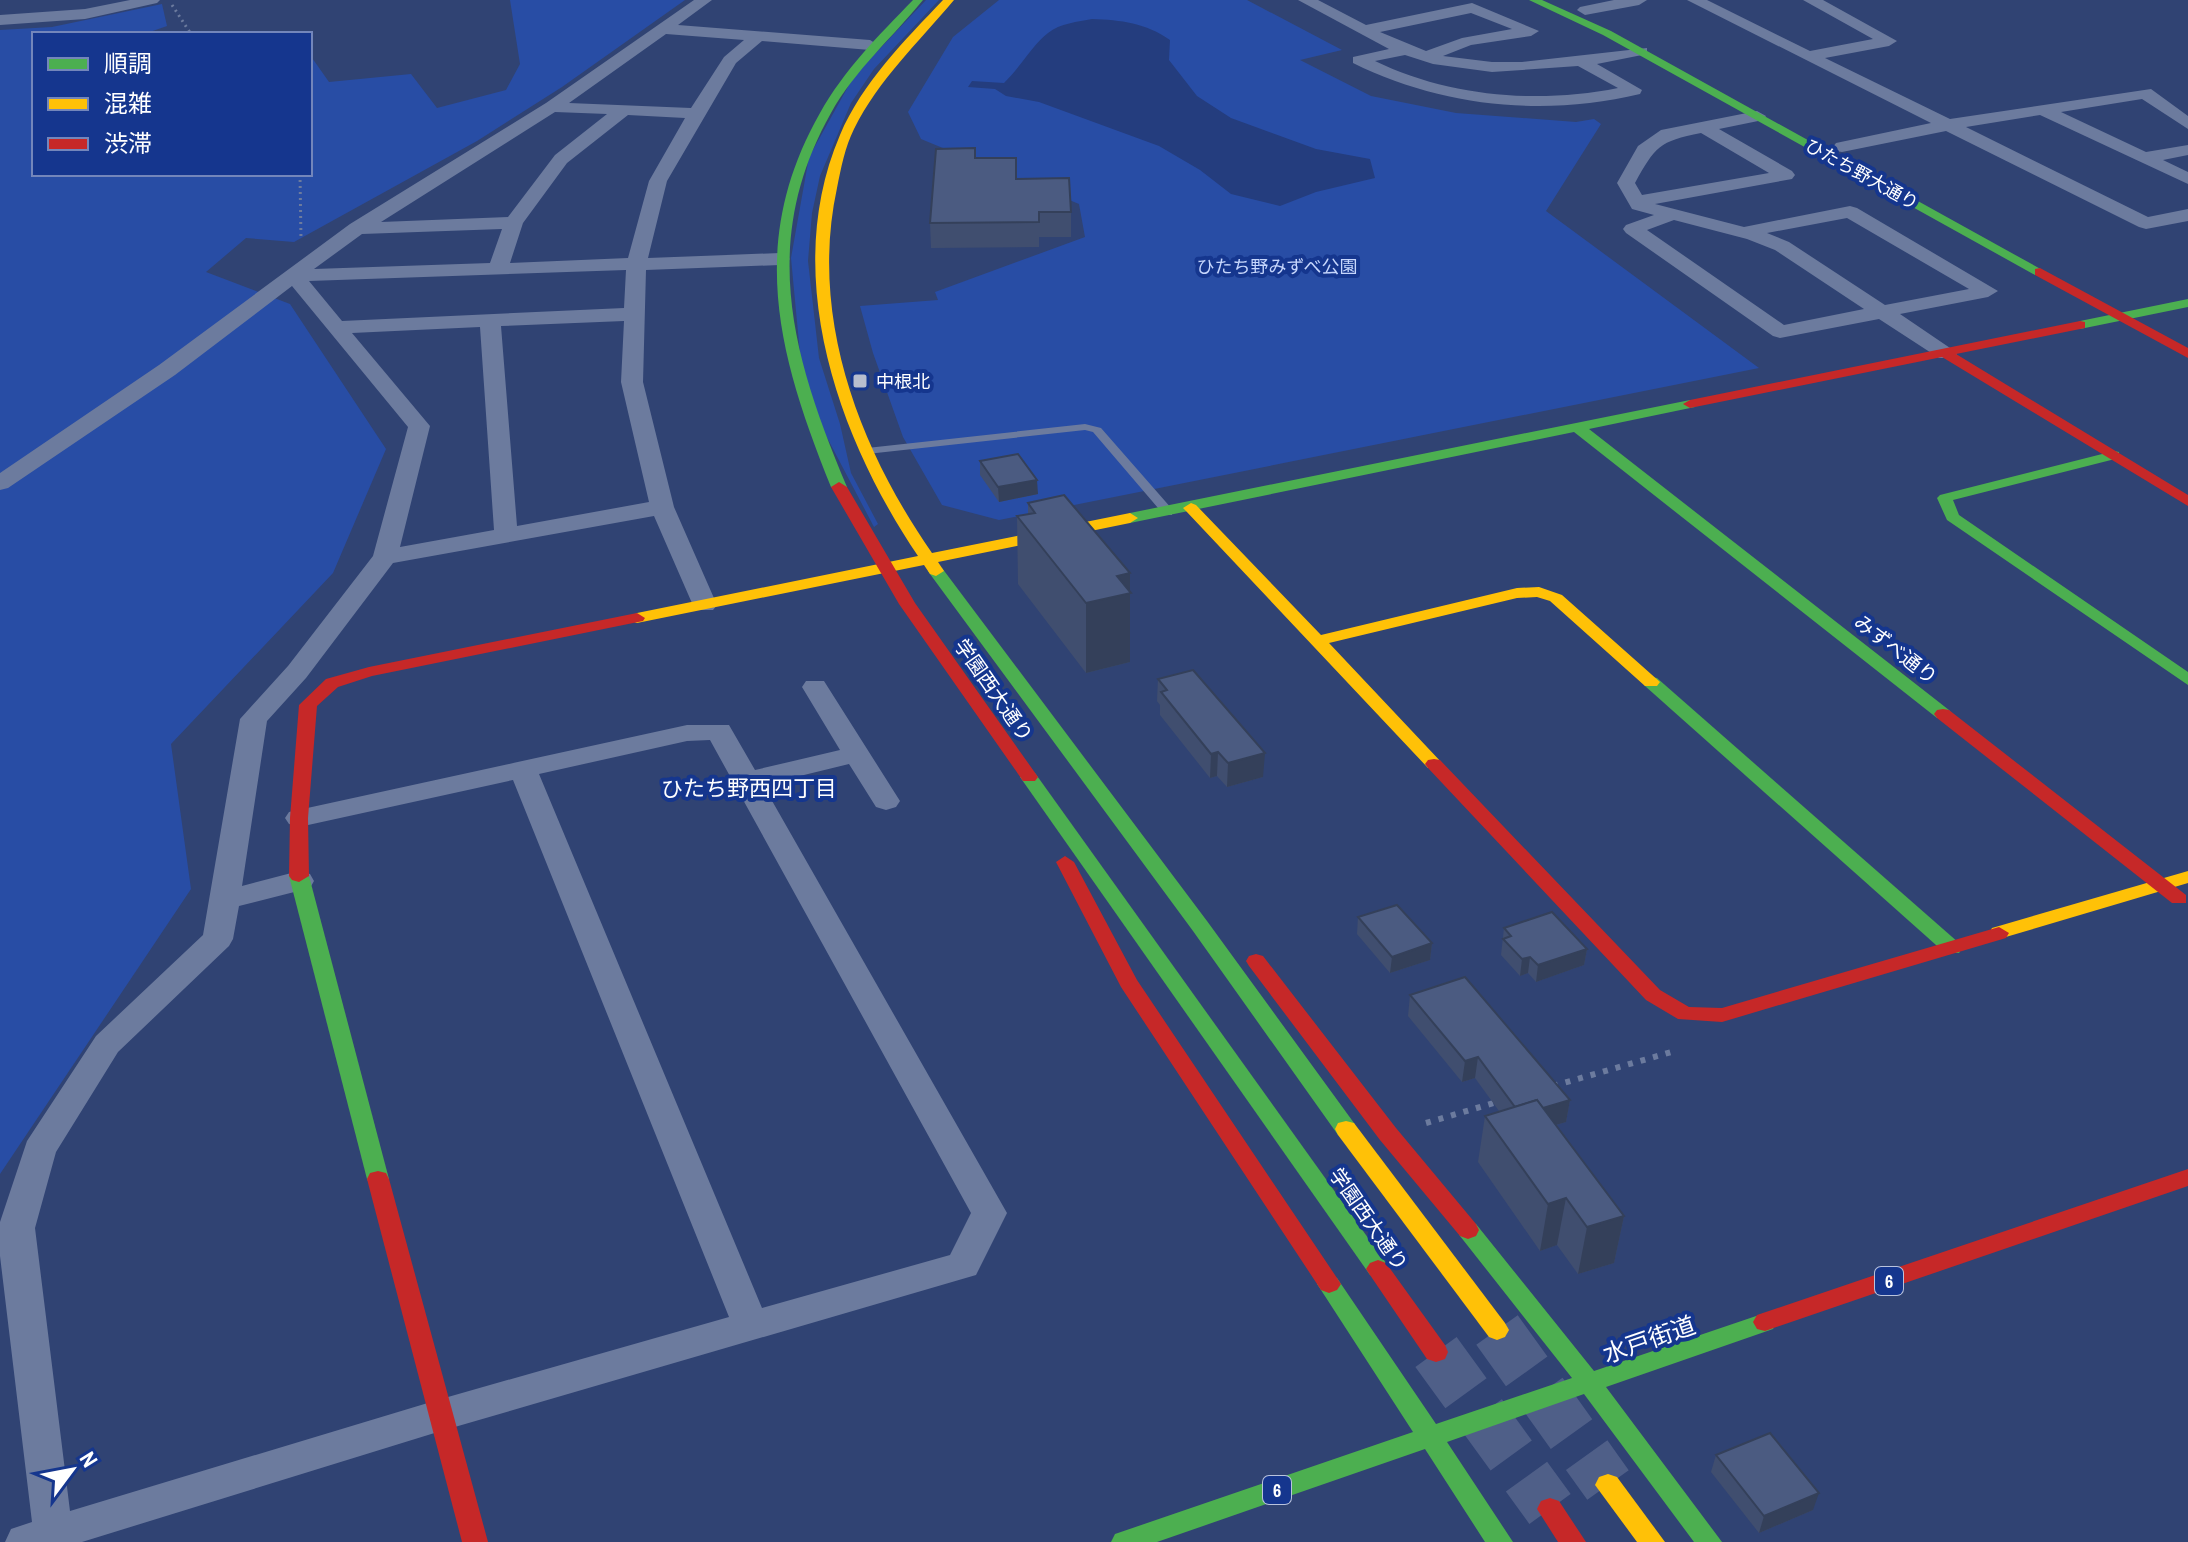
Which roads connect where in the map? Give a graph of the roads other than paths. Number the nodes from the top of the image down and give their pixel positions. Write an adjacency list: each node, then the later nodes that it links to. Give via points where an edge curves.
1 (152, 0): 13 (street, via 85,14)
2 (704, 0): 14 (street)
3 (918, 0): 17 (main road, 学園西大通り)
4 (949, 0): 58 (main road, 学園西大通り, via 900,46 862,100 833,164 821,219 818,258 826,333 844,400)
5 (1350, 0): 11 (street)
6 (1534, 0): 19 (main road, ひたち野大通り)
7 (1560, 0): 12 (main road, ひたち野大通り)
8 (1633, 0): 12 (street)
9 (1695, 0): 21 (street)
10 (1811, 0): 21 (street, via 1889,41)
11 (1313, 3): 15 (street)
12 (1585, 10): 31 (main road, ひたち野大通り)
13 (0, 20)
14 (664, 29): 16 (street); 23 (street)
15 (1367, 30): 18 (street); 20 (street, via 1472,8 1531,31 1468,41)
16 (758, 37): 17 (street); 26 (street, via 730,60)
17 (870, 45): 41 (main road, 学園西大通り, via 831,98 798,166)
18 (1406, 50): 20 (street); 22 (street, via 1359,60 1383,73 1439,89 1510,99 1573,101 1634,90)
19 (1641, 51): 22 (street); 27 (main road, ひたち野大通り)
20 (1429, 56): 22 (street, via 1486,65)
21 (1808, 56): 29 (street)
22 (1582, 62)
23 (552, 107): 24 (street); 39 (street)
24 (624, 110): 26 (street); 38 (street, via 561,159)
25 (2043, 110): 28 (street, via 2145,93); 29 (street); 33 (street)
26 (696, 113): 42 (street, via 658,181)
27 (1757, 116): 30 (street); 51 (main road, ひたち野大通り)
28 (2188, 124)
29 (1948, 125): 31 (street); 37 (street, via 2146,223)
30 (1702, 126): 35 (street, via 1667,134 1644,150 1626,183); 35 (street, via 1786,175)
31 (1842, 147): 45 (main road, ひたち野大通り)
32 (2188, 150): 33 (street)
33 (2145, 158): 34 (street)
34 (2188, 179)
35 (1637, 201): 36 (street)
36 (1673, 214): 40 (street); 49 (street, via 1633,229 1780,332)
37 (2188, 215)
38 (514, 223): 39 (street); 43 (street)
39 (357, 228): 44 (street)
40 (1745, 232): 49 (street, via 1782,246); 49 (street, via 1850,212 1988,291)
41 (780, 259): 42 (street); 68 (main road, 学園西大通り, via 787,335 803,406 831,477)
42 (636, 265): 43 (street); 50 (street)
43 (497, 270): 44 (street)
44 (298, 272): 54 (street); 60 (street, via 167,370)
45 (2097, 282)
46 (2124, 296): 48 (main road)
47 (2188, 303): 48 (main road)
48 (2151, 311): 51 (main road); 53 (main road)
49 (1882, 312): 55 (street)
50 (632, 314): 52 (street); 62 (street, via 632,382)
51 (2120, 317): 55 (main road); 56 (main road, ひたち野大通り)
52 (490, 320): 54 (street); 65 (street)
53 (2176, 324)
54 (336, 327): 66 (street, via 419,426)
55 (1946, 354): 57 (main road); 59 (main road)
56 (2188, 354)
57 (1577, 427): 63 (main road); 83 (main road, みずべ通り)
58 (866, 451): 64 (lane, via 1085,427 1097,430); 67 (main road, 学園西大通り)
59 (2114, 455): 61 (main road); 71 (main road, via 1945,498 1952,517)
60 (0, 483)
61 (2188, 501)
62 (662, 507): 65 (street); 69 (street)
63 (1191, 508): 64 (main road); 70 (main road)
64 (1168, 512): 67 (main road)
65 (506, 535): 66 (street)
66 (385, 557): 84 (street, via 254,719)
67 (928, 560): 68 (main road); 73 (main road, 学園西大通り)
68 (884, 569): 69 (main road); 78 (main road, 学園西大通り)
69 (704, 605): 80 (main road, via 332,683 308,705)
70 (1317, 641): 87 (main road, via 1517,593 1556,598); 87 (main road, via 1642,984 1675,1012 1697,1018 1722,1015)
71 (2188, 680)
72 (815, 687): 74 (street)
73 (1051, 727): 79 (main road); 91 (main road, 学園西大通り)
74 (857, 754): 76 (street); 77 (street)
75 (523, 769): 76 (street, via 687,733 719,731); 80 (street); 90 (street)
76 (747, 780): 90 (street, via 989,1213 963,1265)
77 (886, 801)
78 (1045, 801): 92 (main road, 学園西大通り); 95 (main road, via 1068,872 1128,982)
79 (1142, 816)
80 (299, 818): 82 (main road)
81 (2188, 877): 83 (main road)
82 (299, 881): 84 (street); 94 (main road)
83 (2162, 885): 85 (main road, みずべ通り); 87 (main road)
84 (223, 900): 89 (street, via 218,939 107,1044 39,1150)
85 (2188, 906)
86 (1241, 941): 93 (main road)
87 (1952, 948)
88 (2188, 1177): 93 (main road, 水戸街道 / 6)
89 (9, 1235): 98 (street)
90 (751, 1326): 94 (street)
91 (1497, 1330)
92 (1436, 1352)
93 (1590, 1384): 95 (main road, 水戸街道 / 6); 104 (main road)
94 (441, 1415): 98 (street); 99 (main road)
95 (1429, 1438): 100 (main road, 水戸街道 / 6); 101 (main road)
96 (1608, 1485): 103 (main road)
97 (1550, 1509): 102 (main road)
98 (39, 1538)
99 (475, 1542)
100 (1124, 1542)
101 (1500, 1542)
102 (1573, 1542)
103 (1652, 1542)
104 (1709, 1542)

